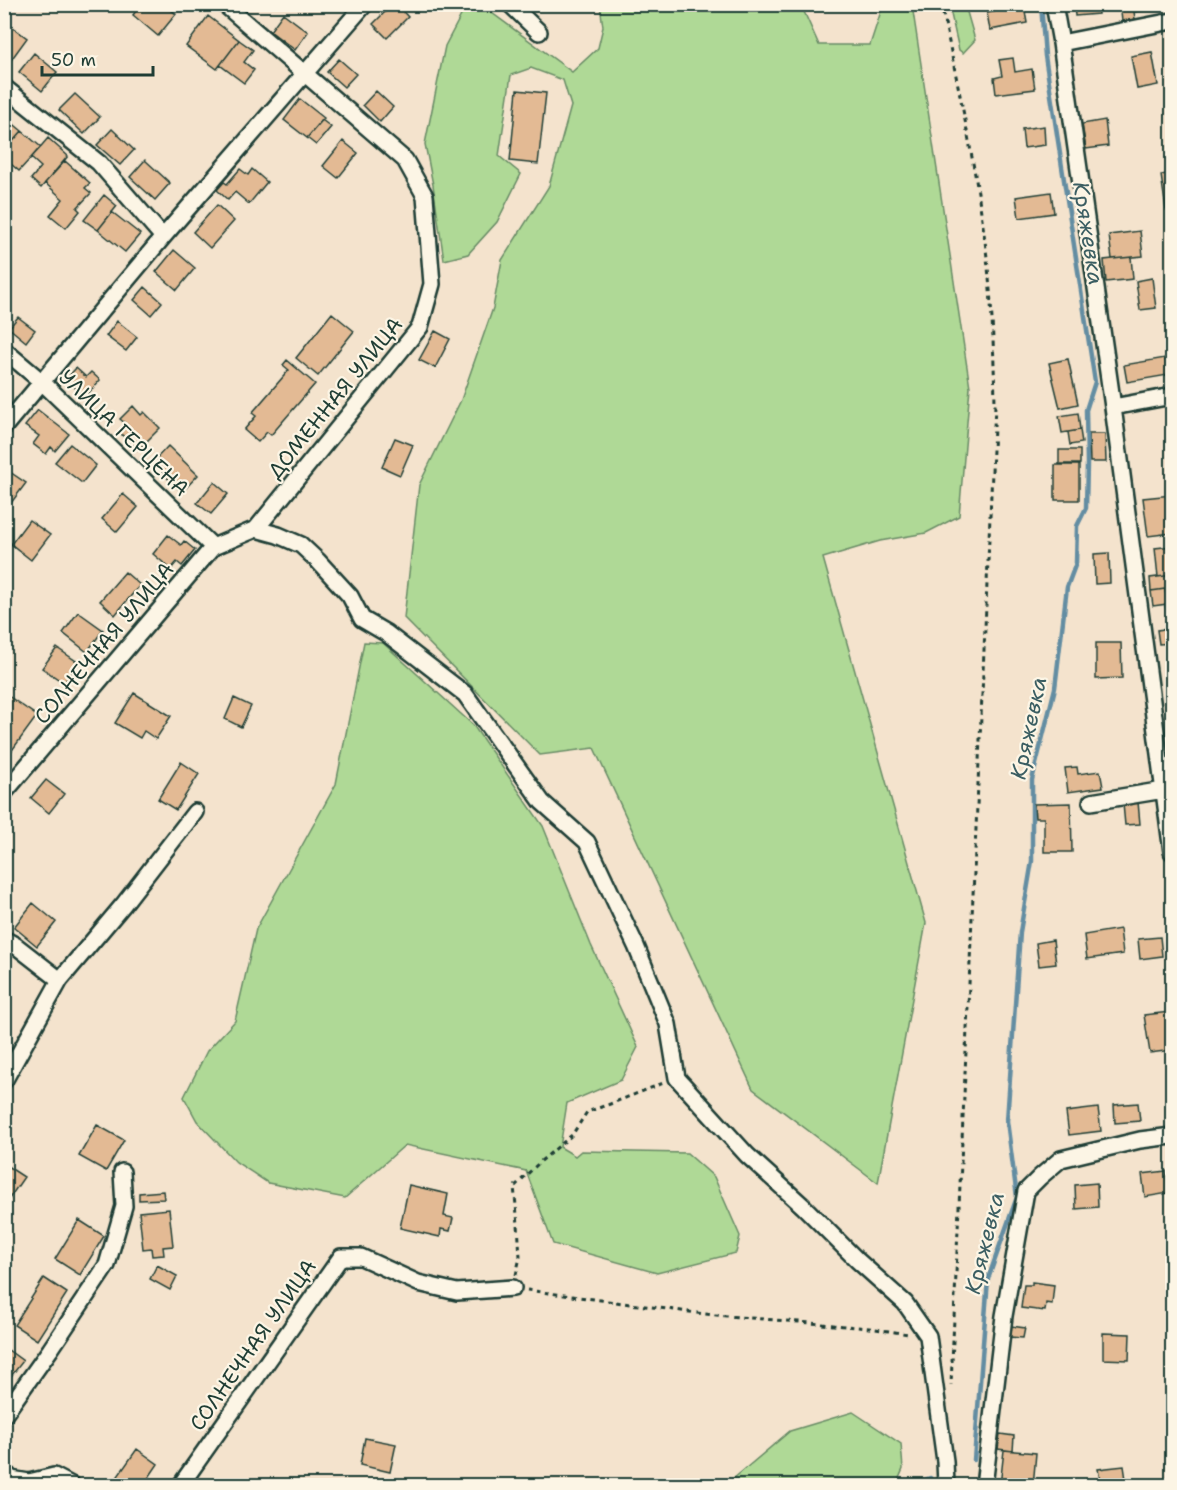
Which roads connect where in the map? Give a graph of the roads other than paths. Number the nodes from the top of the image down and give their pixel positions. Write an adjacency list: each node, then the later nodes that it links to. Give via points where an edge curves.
1 (224, 4): 8 (street, ДОМЕННАЯ УЛИЦА)
2 (365, 4): 8 (street)
3 (510, 4): 6 (street)
4 (1054, 4): 7 (street)
5 (1173, 21): 7 (street)
6 (539, 32)
7 (1061, 43): 14 (street)
8 (304, 73): 10 (street); 16 (street, ДОМЕННАЯ УЛИЦА, via 405,160 425,196 432,284 420,327)
9 (4, 87): 10 (street, via 99,163)
10 (163, 237): 12 (street)
11 (4, 350): 12 (street, УЛИЦА ГЕРЦЕНА)
12 (42, 382): 15 (street); 17 (street, УЛИЦА ГЕРЦЕНА)
13 (1173, 396): 14 (street)
14 (1113, 407): 18 (street)
15 (4, 427)
16 (256, 529): 17 (street, ДОМЕННАЯ УЛИЦА); 33 (street, via 301,545 350,596 362,619 465,694 542,802 587,842 668,1024 677,1078 747,1155 905,1303 928,1336)
17 (213, 548): 19 (street, СОЛНЕЧНАЯ УЛИЦА)
18 (1166, 779): 20 (street); 22 (street)
19 (4, 793)
20 (1091, 802)
21 (195, 812): 24 (street)
22 (1173, 852)
23 (4, 939): 24 (street)
24 (60, 980): 25 (street)
25 (4, 1081)
26 (1173, 1136): 34 (street, via 1061,1159 1026,1191 1004,1316)
27 (122, 1172): 29 (street, via 124,1206 107,1265)
28 (513, 1288): 32 (street, СОЛНЕЧНАЯ УЛИЦА, via 457,1292 418,1283 362,1257 340,1257)
29 (4, 1415)
30 (4, 1471): 31 (street, via 11,1479 29,1482 54,1476)
31 (73, 1485)
32 (180, 1485)
33 (946, 1485)
34 (984, 1485)

